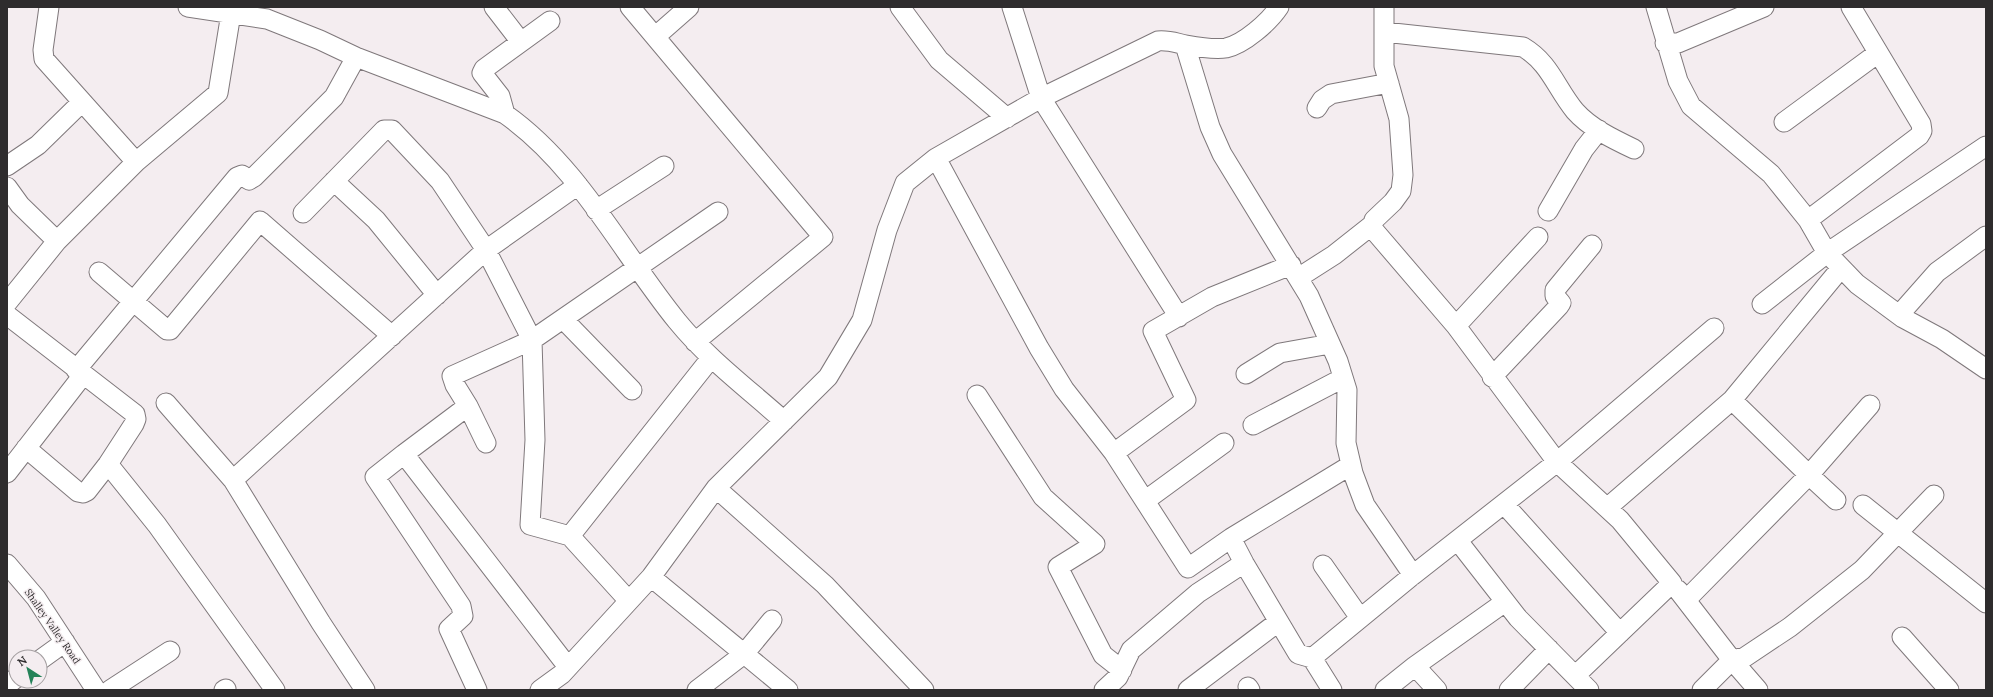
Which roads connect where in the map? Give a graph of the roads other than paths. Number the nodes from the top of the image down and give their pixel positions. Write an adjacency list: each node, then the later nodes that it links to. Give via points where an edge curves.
1 (49, 7): 24 (street, via 44,59)
2 (188, 7): 13 (street)
3 (494, 7): 17 (street)
4 (630, 7): 16 (street)
5 (689, 7): 16 (street)
6 (900, 7): 27 (street, via 939,60)
7 (1012, 7): 23 (street)
8 (1280, 7): 19 (street, via 1253,34 1238,44 1226,48)
9 (1384, 7): 15 (street)
10 (1656, 7): 18 (street)
11 (1764, 7): 18 (street, via 1678,43)
12 (1851, 7): 20 (street)
13 (231, 10): 21 (street, via 267,19); 33 (street, via 218,93)
14 (550, 21): 17 (street)
15 (1384, 32): 22 (street, via 1384,66); 29 (street, via 1523,47 1536,54 1574,110)
16 (656, 36): 67 (street, via 823,237)
17 (521, 42): 26 (street, via 482,73 500,96)
18 (1665, 43): 43 (street, via 1678,81 1691,106 1771,174)
19 (1185, 45): 23 (street, via 1172,40 1158,41); 54 (street, via 1210,127 1222,154)
20 (1878, 53): 28 (street); 43 (street, via 1921,124 1922,131 1919,136)
21 (356, 57): 26 (street); 56 (street, via 334,97 254,177 249,180 242,175 237,177)
22 (1389, 83): 25 (street, via 1330,94); 44 (street, via 1399,119 1403,175 1400,191)
23 (1041, 98): 27 (street); 61 (street)
24 (82, 102): 33 (street); 34 (street, via 38,145)
25 (1317, 108)
26 (505, 114): 37 (street, via 534,138)
27 (1007, 118): 32 (street)
28 (1784, 122)
29 (1599, 130): 31 (street); 40 (street, via 1584,149)
30 (1986, 146): 50 (street)
31 (1634, 149)
32 (936, 158): 81 (street, via 905,183 887,230 862,320 828,377); 86 (street, via 1064,389)
33 (136, 162): 47 (street)
34 (7, 166)
35 (664, 166): 39 (street)
36 (334, 181): 42 (street); 49 (street, via 388,128 440,181); 55 (street, via 376,220)
37 (578, 185): 39 (street); 49 (street)
38 (7, 187): 47 (street, via 20,205)
39 (596, 210): 51 (street)
40 (1548, 211)
41 (718, 212): 51 (street)
42 (303, 213)
43 (1808, 220): 50 (street)
44 (1372, 225): 54 (street, via 1334,255); 63 (street)
45 (1986, 236): 60 (street, via 1937,272)
46 (1538, 237): 63 (street)
47 (57, 242): 57 (street)
48 (1592, 245): 73 (street, via 1555,290 1554,296 1561,303 1559,306)
49 (486, 250): 55 (street); 66 (street)
50 (1827, 253): 52 (street); 58 (street)
51 (637, 268): 62 (street); 67 (street)
52 (1842, 268): 60 (street, via 1857,284); 77 (street)
53 (99, 272): 56 (street)
54 (1294, 272): 61 (street, via 1212,297); 68 (street)
55 (437, 295): 65 (street)
56 (132, 301): 65 (street, via 170,330 260,221); 71 (street)
57 (7, 303)
58 (1762, 304)
59 (7, 314): 71 (street)
60 (1899, 315): 70 (street)
61 (1179, 317): 86 (street, via 1153,331 1186,400)
62 (563, 319): 66 (street); 75 (street)
63 (1456, 326): 73 (street)
64 (1714, 328): 88 (street)
65 (392, 336): 93 (street)
66 (532, 340): 80 (street, via 452,376); 102 (street, via 535,440 530,525)
67 (695, 342): 69 (street)
68 (1330, 344): 72 (street, via 1280,353); 74 (street)
69 (711, 358): 81 (street); 102 (street)
70 (1984, 364)
71 (80, 372): 85 (street); 89 (street, via 131,409 136,419)
72 (1246, 374)
73 (1492, 377): 88 (street)
74 (1343, 378): 82 (street); 90 (street, via 1347,390 1346,443)
75 (632, 390)
76 (977, 395): 129 (street, via 1043,497 1095,544 1058,567 1103,655)
77 (1732, 400): 92 (street); 100 (street)
78 (166, 403): 93 (street)
79 (1870, 405): 92 (street)
80 (468, 406): 83 (street); 87 (street)
81 (784, 421): 94 (street)
82 (1253, 425)
83 (486, 443)
84 (1224, 444): 96 (street)
85 (26, 448): 89 (street, via 78,492 83,493); 91 (street)
86 (1114, 453): 96 (street)
87 (404, 454): 128 (street); 135 (street, via 375,477 461,606 463,616 449,629)
88 (1558, 462): 98 (street); 100 (street)
89 (108, 464): 133 (street, via 157,525)
90 (1351, 465): 103 (street); 108 (street, via 1365,505)
91 (7, 473)
92 (1809, 475): 97 (street); 111 (street)
93 (232, 480): 134 (street)
94 (716, 488): 109 (street); 139 (street, via 825,585)
95 (1934, 495): 101 (street)
96 (1146, 500): 103 (street, via 1188,568)
97 (1836, 500)
98 (1504, 504): 104 (street); 118 (street)
99 (1863, 505): 101 (street)
100 (1607, 508): 110 (street)
101 (1897, 534): 114 (street); 126 (street, via 1862,570 1790,627 1745,656)
102 (570, 536): 112 (street)
103 (1231, 538): 105 (street)
104 (1458, 541): 108 (street); 113 (street)
105 (1244, 562): 117 (street); 129 (street, via 1198,593 1131,650)
106 (7, 564): 120 (street, Shalley Valley Road, via 36,598)
107 (1323, 566): 115 (street)
108 (1413, 575): 115 (street)
109 (651, 577): 112 (street); 124 (street)
110 (1672, 583): 111 (street); 118 (street)
111 (1686, 600): 126 (street)
112 (629, 601): 128 (street)
113 (1505, 602): 121 (street); 127 (street)
114 (1986, 603)
115 (1360, 618): 125 (street)
116 (772, 620): 124 (street)
117 (1278, 622): 125 (street, via 1298,654); 141 (street)
118 (1620, 633): 130 (street)
119 (1902, 637): 149 (street)
120 (64, 642): 123 (street); 131 (street, Shalley Valley Road)
121 (1549, 649): 130 (street); 145 (street)
122 (170, 651): 132 (street)
123 (48, 654)
124 (744, 654): 137 (street); 138 (street)
125 (1312, 658): 142 (street)
126 (1732, 660): 147 (street); 148 (street)
127 (1415, 666): 143 (street); 144 (street)
128 (568, 667): 136 (street)
129 (1122, 670): 140 (street)
130 (1576, 675): 146 (street)
131 (96, 690)
132 (110, 690)
133 (275, 690)
134 (365, 690)
135 (477, 690)
136 (540, 690)
137 (697, 690)
138 (788, 690)
139 (924, 690)
140 (1104, 690)
141 (1188, 690)
142 (1332, 690)
143 (1385, 690)
144 (1436, 690)
145 (1509, 690)
146 (1589, 690)
147 (1702, 690)
148 (1758, 690)
149 (1949, 690)

